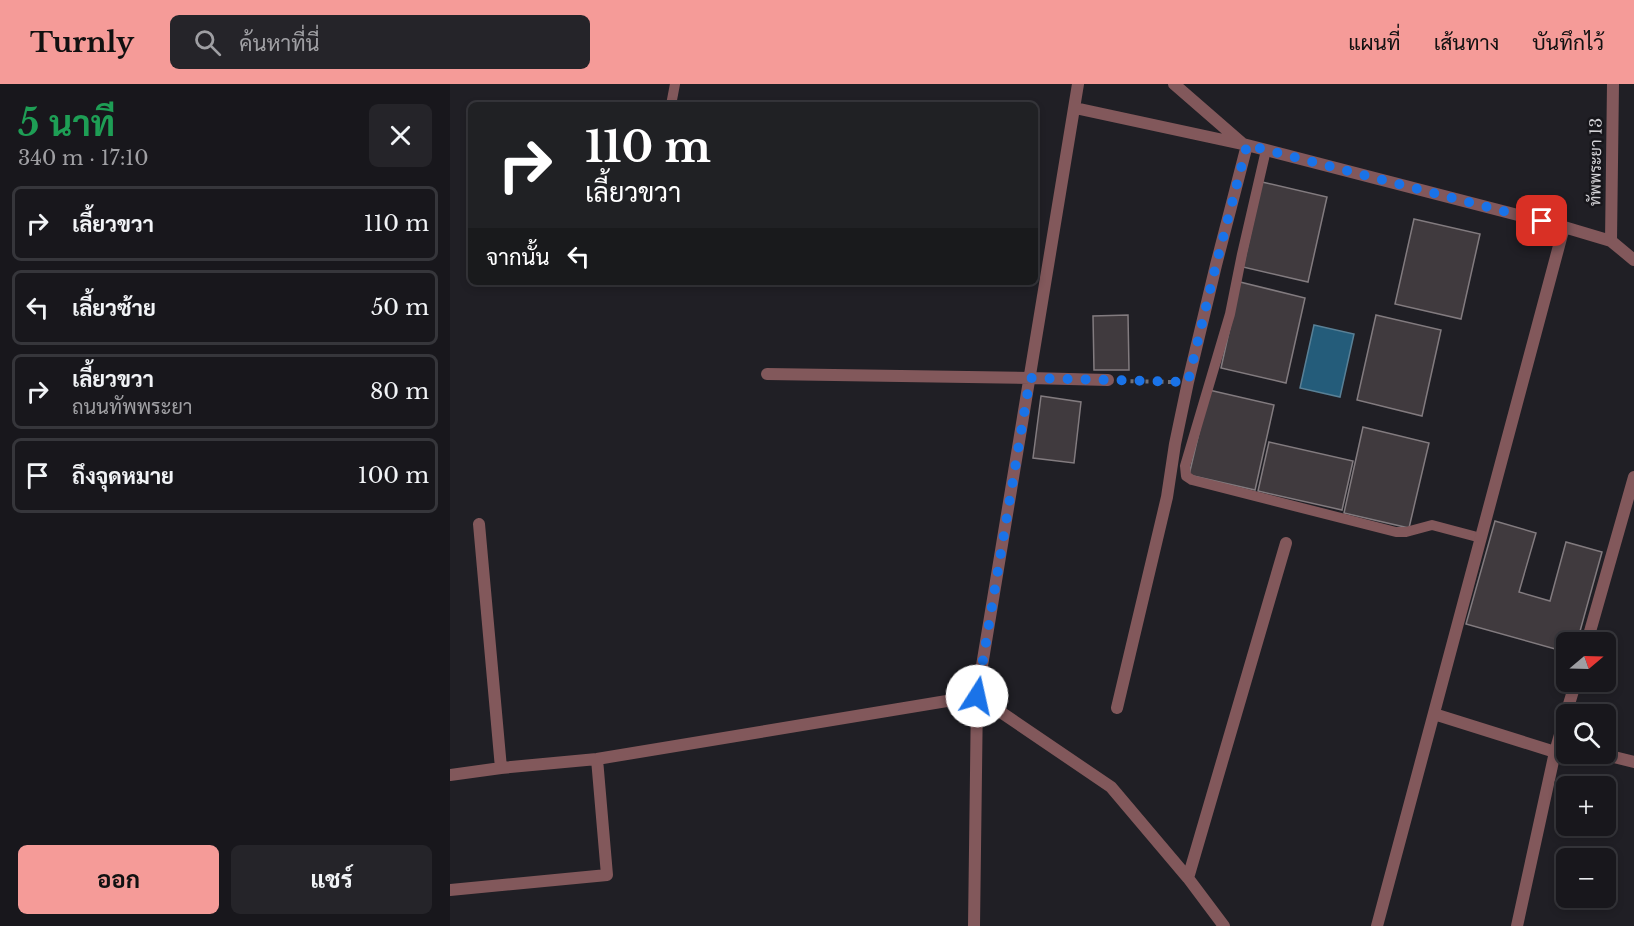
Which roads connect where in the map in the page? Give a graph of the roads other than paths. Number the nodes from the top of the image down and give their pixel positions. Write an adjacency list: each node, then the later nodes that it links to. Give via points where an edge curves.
1 (675, 84): 5 (lane)
2 (1078, 84): 6 (street)
3 (1174, 84): 7 (street)
4 (1613, 84): 10 (street, ทัพพระยา 13)
5 (672, 102)
6 (1075, 108): 7 (street); 13 (street)
7 (1245, 144): 8 (street); 21 (street)
8 (1266, 150): 9 (street); 17 (lane, via 1230,314 1185,466 1186,476 1396,532 1432,525)
9 (1564, 227): 10 (street); 17 (street)
10 (1611, 241): 11 (street)
11 (1634, 260)
12 (767, 374): 13 (street)
13 (1030, 378): 14 (street); 20 (street)
14 (1107, 380)
15 (1634, 477): 19 (street)
16 (479, 524): 28 (street)
17 (1481, 537): 22 (street)
18 (1286, 543): 30 (street)
19 (1590, 632)
20 (977, 696): 25 (street); 30 (street, via 1111,787); 33 (street)
21 (1117, 708)
22 (1434, 714): 23 (street); 34 (street)
23 (1556, 746)
24 (1616, 758): 26 (street)
25 (597, 759): 28 (street); 31 (street, via 607,874)
26 (1634, 762)
27 (1556, 764): 35 (street)
28 (501, 768): 29 (street)
29 (450, 775)
30 (1188, 878): 32 (street)
31 (450, 890)
32 (1220, 924)
33 (974, 926)
34 (1377, 926)
35 (1517, 926)

